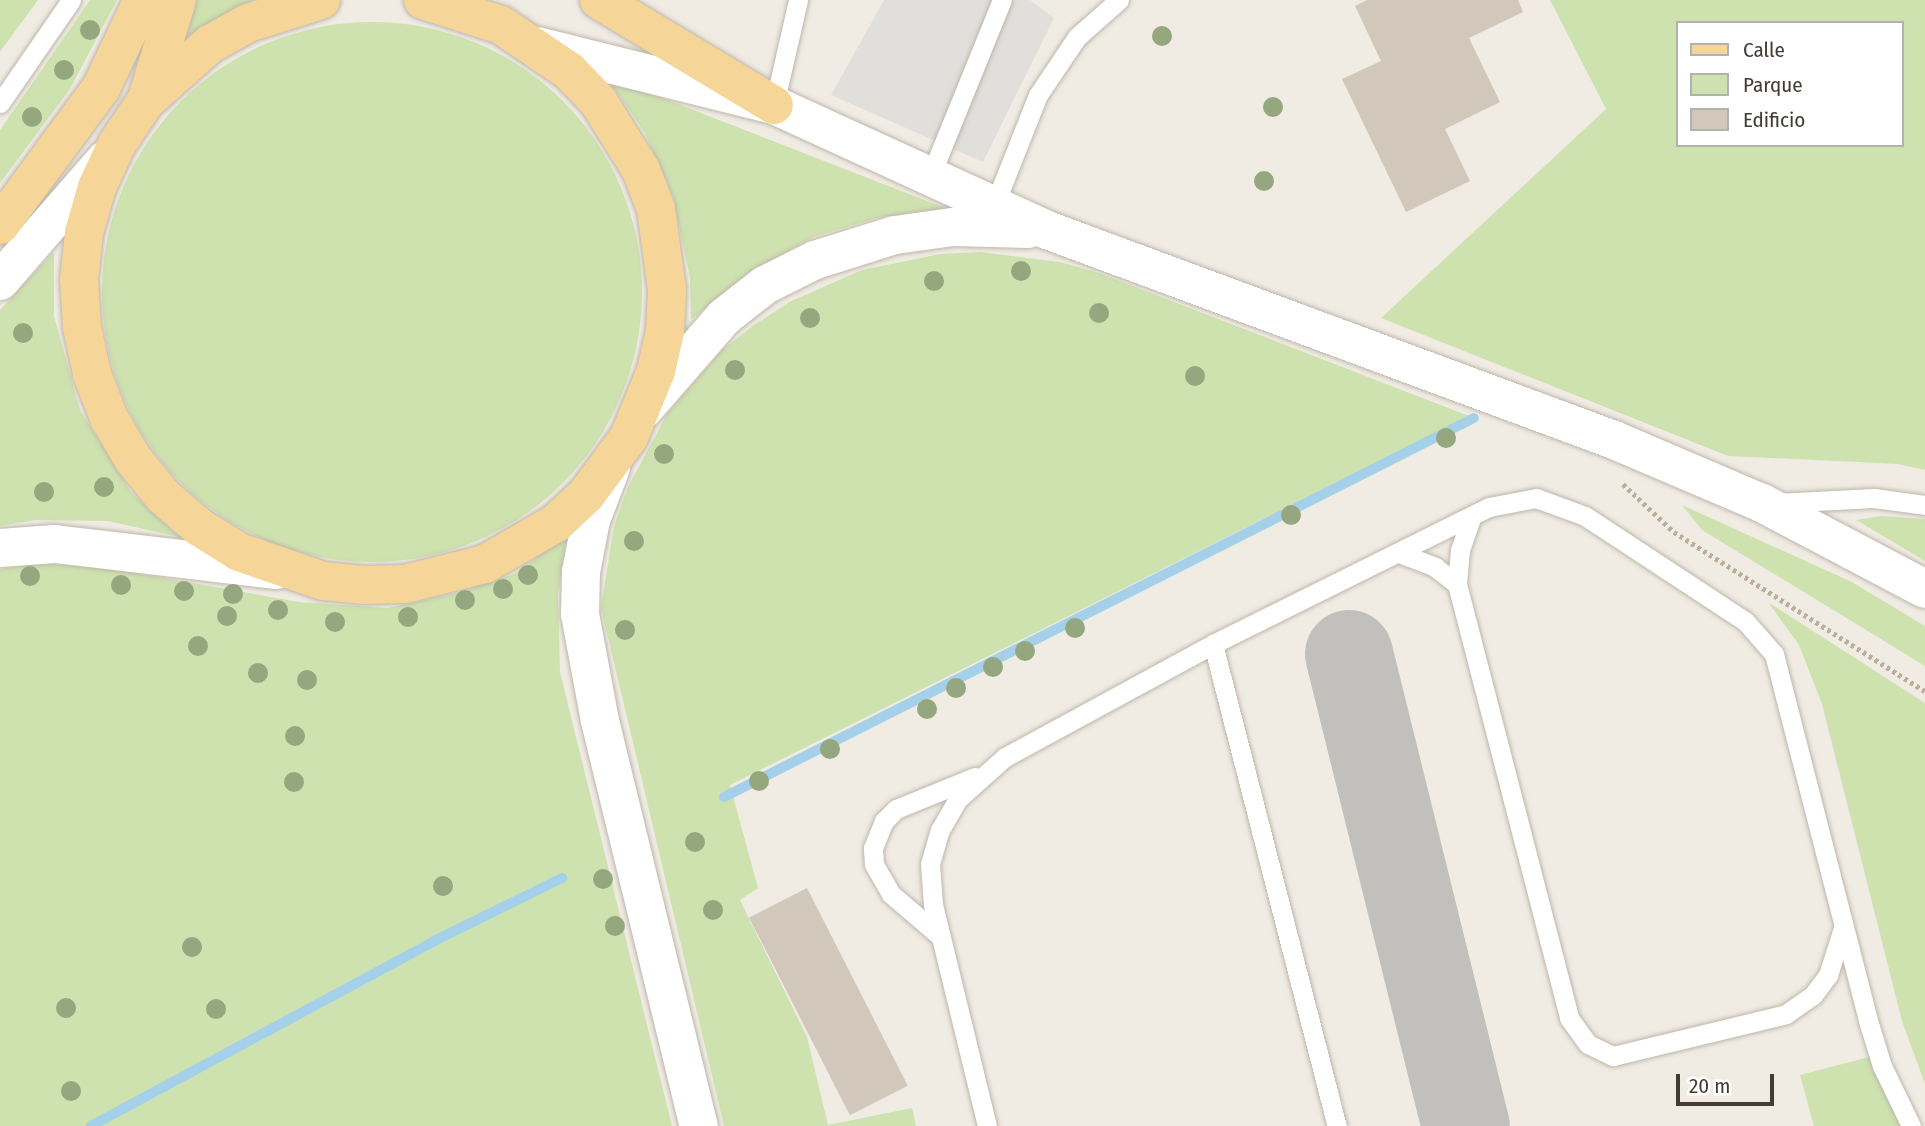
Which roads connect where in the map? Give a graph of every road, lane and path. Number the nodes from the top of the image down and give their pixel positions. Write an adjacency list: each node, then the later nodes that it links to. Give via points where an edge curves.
1 (71, 0): 13 (lane)
2 (143, 0): 18 (main road, via 102,88)
3 (177, 0): 12 (main road, via 165,50)
4 (321, 0): 12 (main road, via 248,23 210,44)
5 (423, 0): 10 (main road)
6 (599, 0): 14 (main road)
7 (799, 0): 14 (lane)
8 (1002, 0): 16 (lane)
9 (1119, 0): 17 (lane, via 1077,37 1038,95)
10 (491, 13): 11 (main road)
11 (537, 46): 14 (street); 21 (main road, via 569,71 622,134 656,209 664,249 666,317 656,371)
12 (145, 102): 15 (main road)
13 (0, 103)
14 (774, 105): 16 (street)
15 (117, 144): 20 (street); 29 (main road, via 97,187 79,279 82,327 104,407 133,459 163,496 229,546)
16 (930, 177): 17 (street)
17 (994, 206): 19 (street)
18 (0, 225)
19 (1047, 230): 21 (street, via 953,227 895,235 815,260 765,285 724,317); 22 (street)
20 (0, 281)
21 (642, 410): 23 (main road)
22 (1614, 440): 24 (street); 33 (path, via 1608,467 1674,532)
23 (612, 463): 29 (main road, via 556,523 485,564 432,579 364,585); 37 (street, via 591,520 581,572 580,614 600,721)
24 (1762, 503): 25 (lane, via 1874,498); 31 (street)
25 (1925, 505)
26 (1472, 516): 28 (lane); 30 (lane, via 1460,550); 35 (lane, via 1513,500 1557,502 1585,516 1763,638 1782,677)
27 (0, 548): 29 (street, via 55,544)
28 (1399, 553): 30 (lane, via 1435,567); 32 (lane)
29 (283, 570)
30 (1457, 584): 35 (lane, via 1569,1018 1588,1044 1613,1056 1786,1014 1813,996 1828,975)
31 (1925, 589)
32 (1213, 644): 34 (lane, via 1005,757); 39 (lane)
33 (1925, 691)
34 (982, 775): 36 (lane, via 958,799 940,830 930,864); 36 (lane, via 896,809 876,833 874,864 880,880)
35 (1844, 923): 40 (lane, via 1878,1054)
36 (940, 936): 38 (lane)
37 (699, 1126)
38 (987, 1126)
39 (1336, 1126)
40 (1912, 1126)

